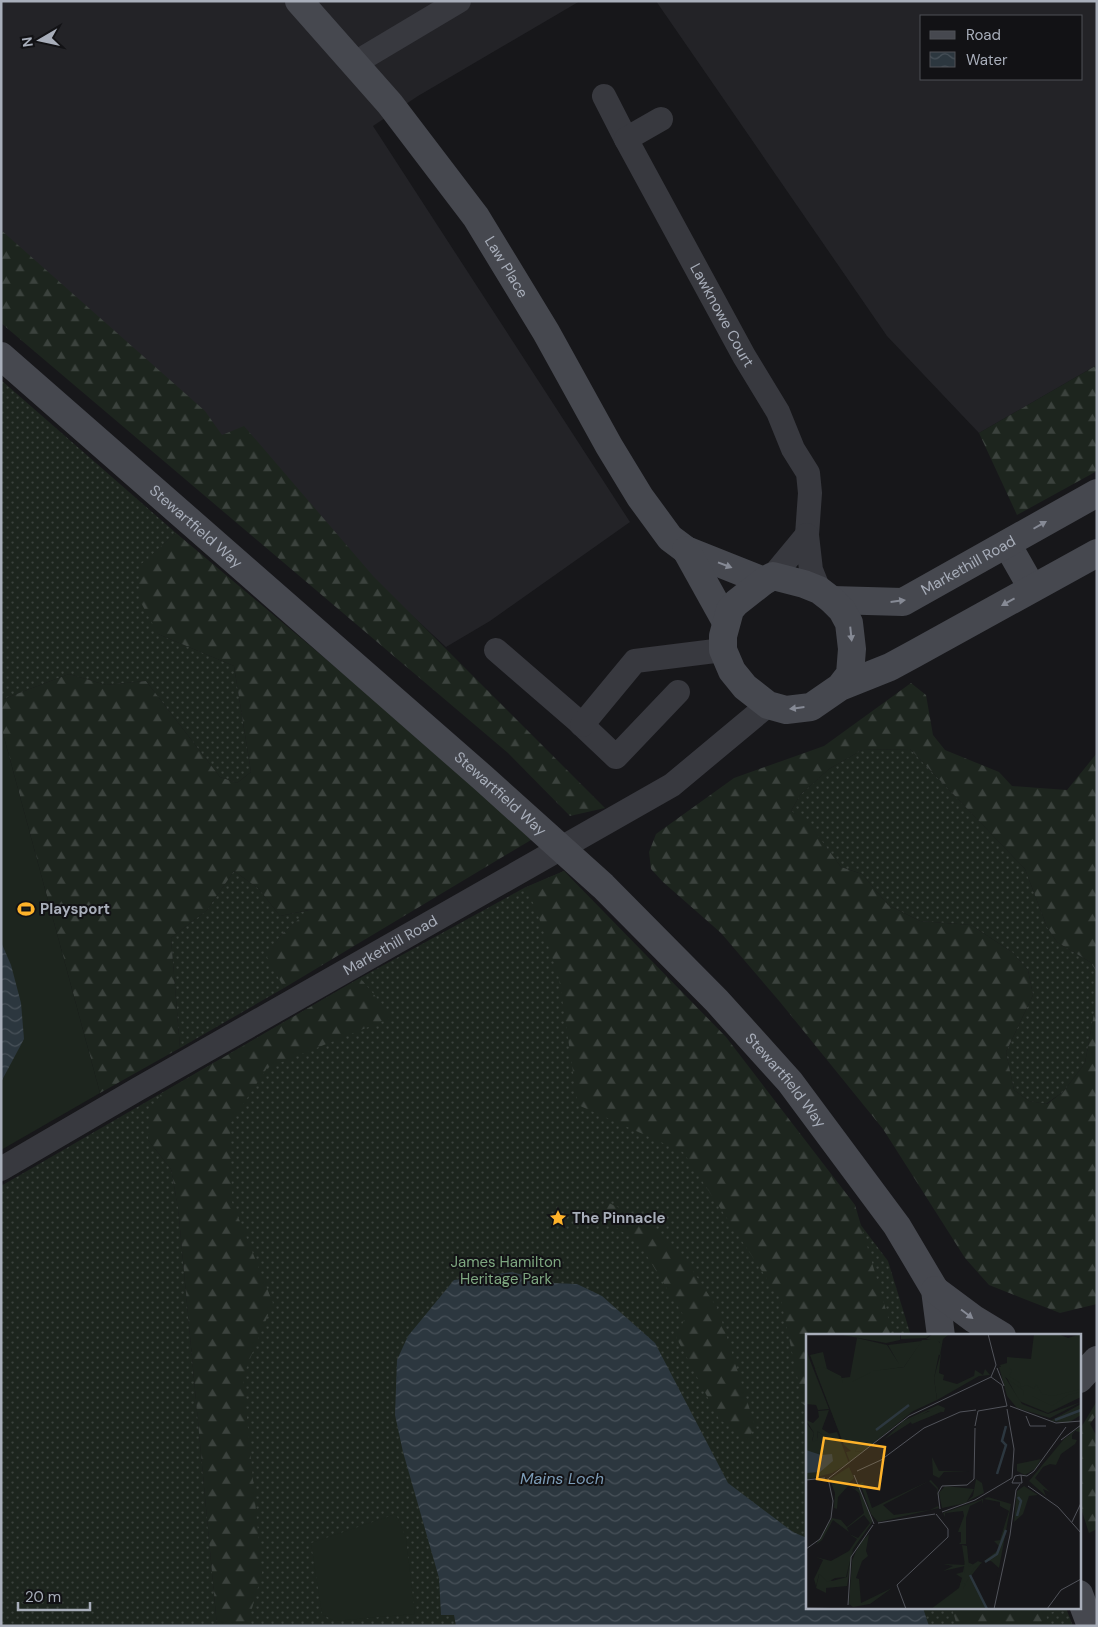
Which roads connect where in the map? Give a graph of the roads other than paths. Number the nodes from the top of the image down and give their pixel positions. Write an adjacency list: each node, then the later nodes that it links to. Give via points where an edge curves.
1 (299, 1): 3 (street, Law Place)
2 (460, 1): 3 (street)
3 (355, 63): 11 (street, Law Place, via 476,217 640,497 670,538)
4 (604, 96): 6 (street, Lawknowe Court)
5 (661, 119): 6 (street)
6 (626, 139): 9 (street, Lawknowe Court, via 778,412 793,449 808,473)
7 (1, 356): 24 (street, Stewartfield Way, via 603,886 717,1001 790,1082 897,1226)
8 (1097, 493): 10 (street, Markethill Road, one-way to 8)
9 (807, 535): 13 (street); 15 (street, Lawknowe Court, via 811,570)
10 (1007, 544): 14 (street); 15 (street, Markethill Road, one-way to 10, via 902,602)
11 (686, 550): 13 (street, Law Place, one-way to 13); 16 (street, Law Place)
12 (1097, 553): 14 (street)
13 (769, 578): 15 (street, via 804,584); 16 (street, via 736,603)
14 (1032, 588): 19 (street, one-way to 19, via 898,663)
15 (825, 595): 19 (street, one-way to 19, via 842,610 849,624 850,674)
16 (726, 622): 18 (street)
17 (496, 650): 22 (street)
18 (723, 650): 21 (street, via 741,682); 22 (street, via 635,661)
19 (840, 687): 21 (street, one-way to 21, via 811,707 786,710)
20 (678, 692): 22 (street, via 616,757)
21 (768, 705): 23 (street, Markethill Road, via 672,785)
22 (582, 725)
23 (1, 1169)
24 (935, 1290): 25 (street, Stewartfield Way); 26 (street, Stewartfield Way, one-way to 26)
25 (941, 1334)
26 (998, 1334)
27 (1097, 1346): 28 (street)
28 (1080, 1348)
29 (1097, 1360): 30 (street)
30 (1080, 1378)
31 (1080, 1597): 32 (street)
32 (1091, 1626)

